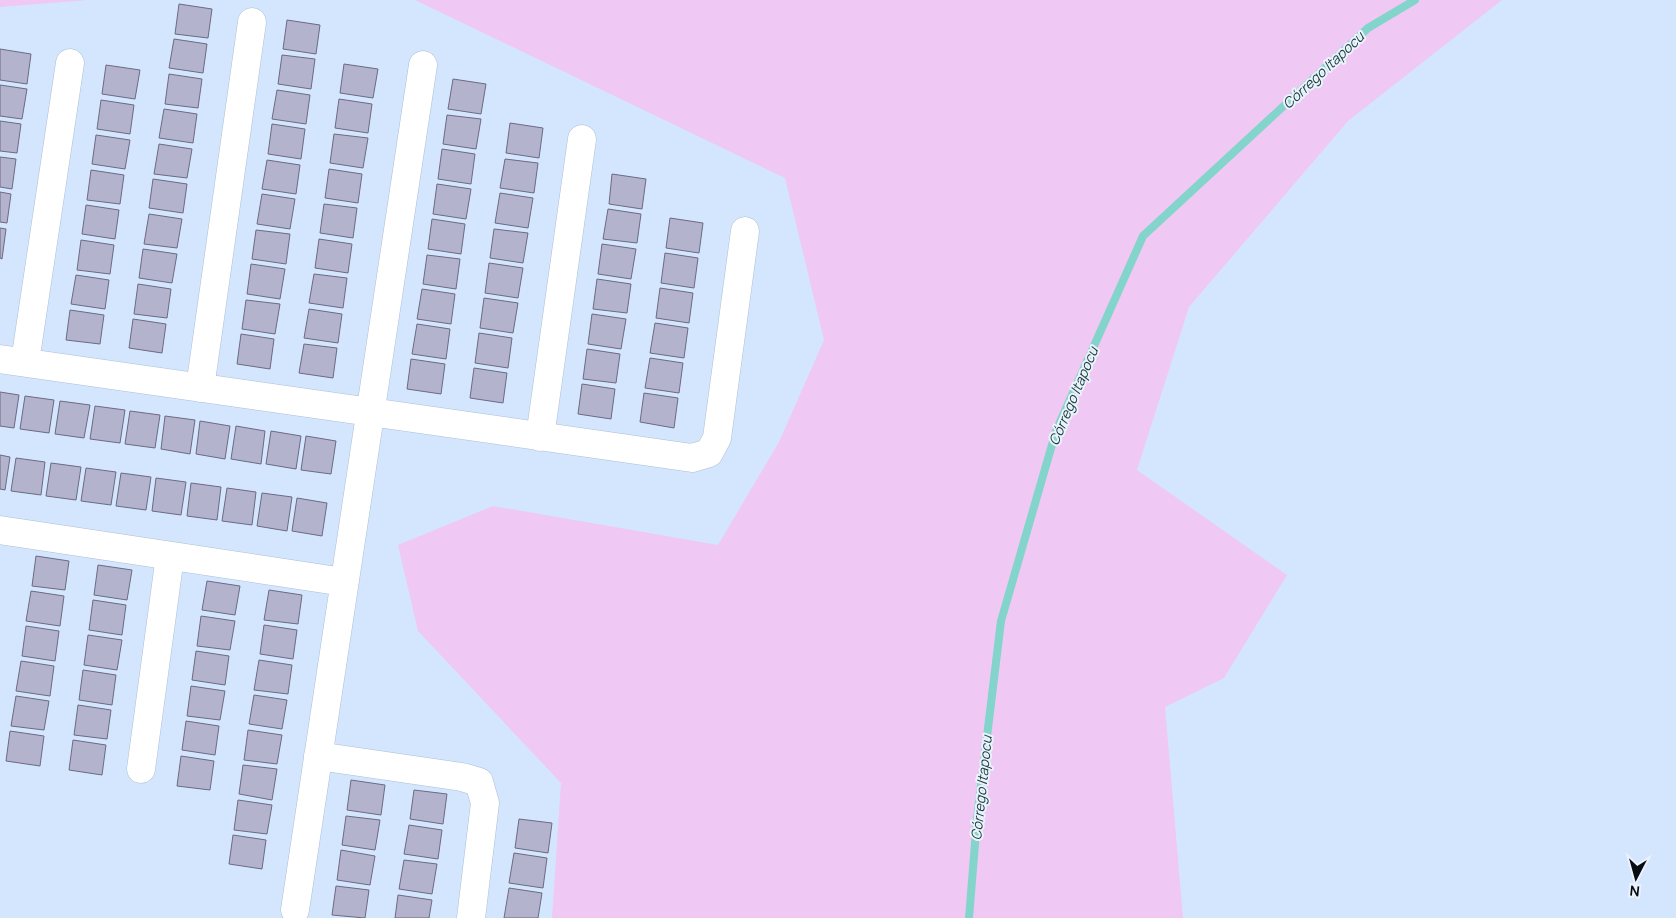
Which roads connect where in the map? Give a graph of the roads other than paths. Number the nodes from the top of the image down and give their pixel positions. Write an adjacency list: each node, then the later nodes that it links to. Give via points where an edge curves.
1 (252, 22): 7 (street)
2 (70, 63): 6 (street)
3 (423, 65): 8 (street)
4 (582, 139): 9 (street)
5 (745, 231): 9 (street, via 717,438 708,453 692,458)
6 (12, 360): 7 (street)
7 (200, 388): 8 (street)
8 (370, 412): 9 (street); 12 (street)
9 (540, 437)
10 (0, 533): 11 (street)
11 (170, 556): 12 (street); 14 (street)
12 (344, 582): 13 (street)
13 (318, 756): 15 (street); 16 (street, via 479,782 485,803)
14 (142, 769)
15 (295, 910)
16 (471, 918)

